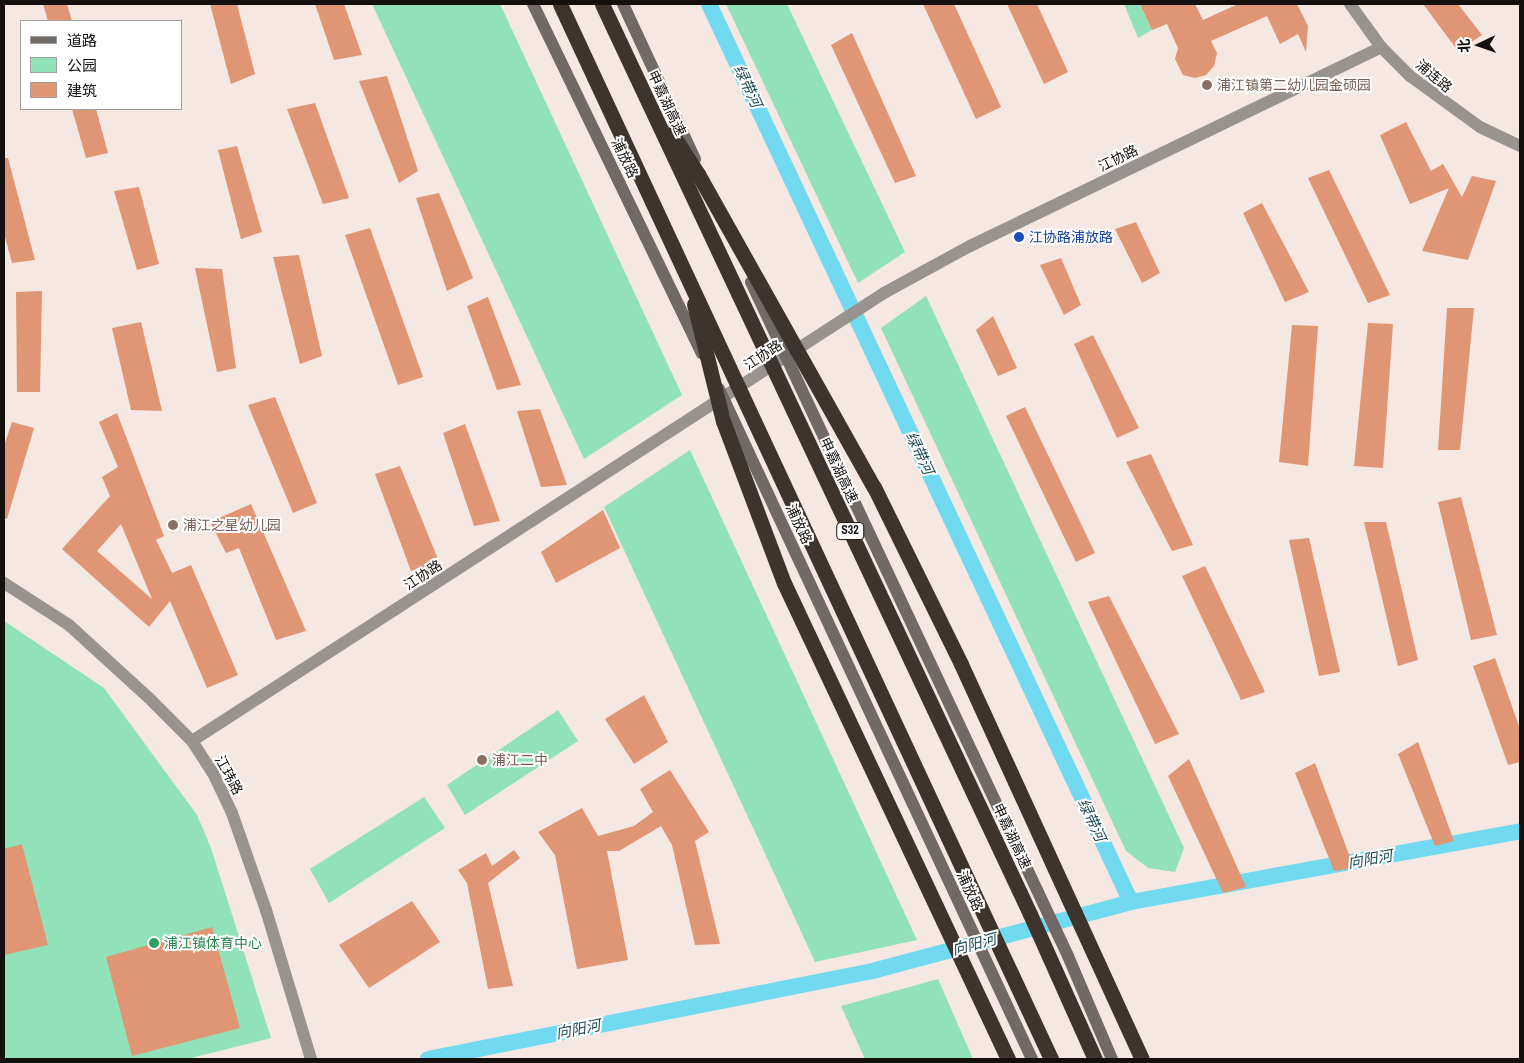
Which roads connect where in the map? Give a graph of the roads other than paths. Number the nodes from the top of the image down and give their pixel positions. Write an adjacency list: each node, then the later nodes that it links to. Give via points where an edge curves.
1 (533, 4): 11 (main road, 浦放路)
2 (560, 4): 9 (highway)
3 (602, 4): 7 (highway, 申嘉湖高速 / S32)
4 (623, 4): 10 (main road)
5 (1350, 4): 6 (street, 浦连路)
6 (1381, 47): 8 (street, 浦连路, via 1445,104 1480,127); 10 (street, 江协路, via 970,246 884,293)
7 (640, 83): 18 (highway, 申嘉湖高速 / S32); 20 (highway, via 698,174 874,487 961,664)
8 (1520, 146)
9 (685, 269): 15 (highway, via 723,421 784,583); 17 (highway)
10 (786, 357): 11 (street, 江协路); 19 (main road, via 1036,887)
11 (724, 398): 13 (street, 江协路); 16 (main road, 浦放路)
12 (4, 583): 13 (street, 江玮路, via 69,625)
13 (192, 741): 14 (street, 江玮路, via 213,773 232,813 266,910)
14 (311, 1059)
15 (1008, 1059)
16 (1032, 1059)
17 (1051, 1059)
18 (1095, 1059)
19 (1112, 1059)
20 (1142, 1059)

